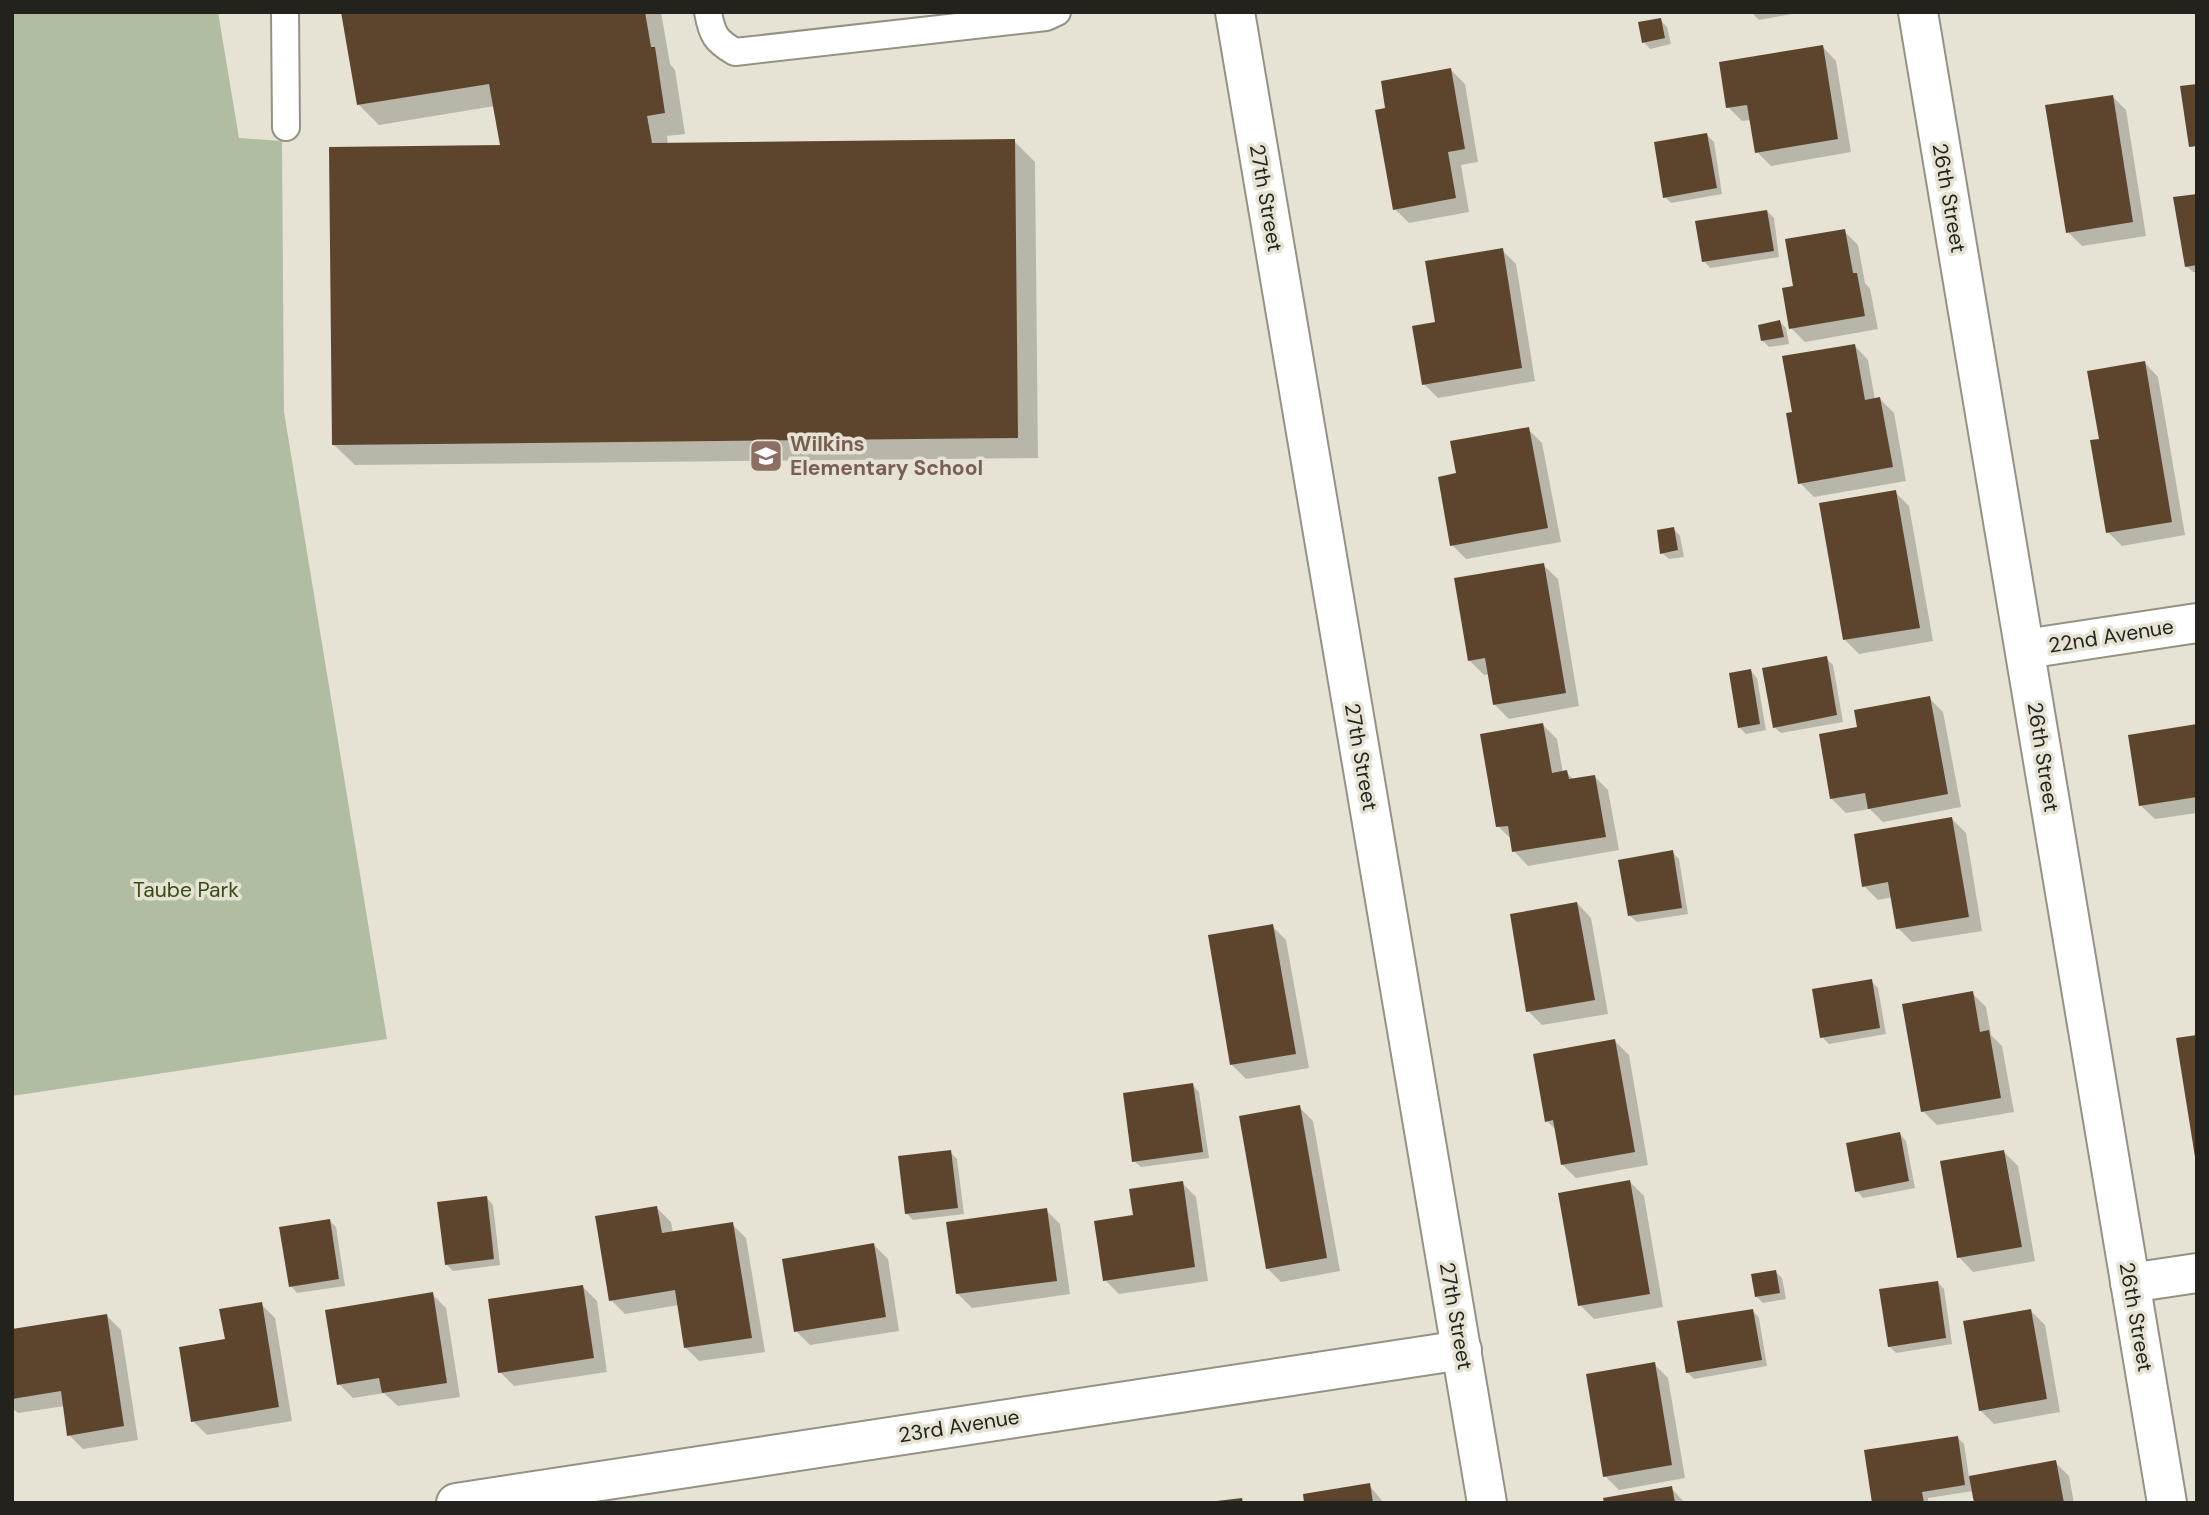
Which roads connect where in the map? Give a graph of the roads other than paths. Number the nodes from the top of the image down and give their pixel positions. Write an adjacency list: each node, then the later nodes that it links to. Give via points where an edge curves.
1 (285, 12): 6 (lane)
2 (708, 12): 3 (lane, via 718,42 735,52 1046,17)
3 (1057, 12)
4 (1235, 12): 11 (street, 27th Street)
5 (1923, 13): 8 (street, 26th Street)
6 (286, 127)
7 (2197, 623): 8 (street, 22nd Avenue)
8 (2026, 649): 10 (street, 26th Street)
9 (2197, 1273): 10 (street)
10 (2130, 1283): 14 (street, 26th Street)
11 (1462, 1350): 12 (street, 23rd Avenue); 13 (street, 27th Street)
12 (456, 1503)
13 (1487, 1503)
14 (2167, 1503)

